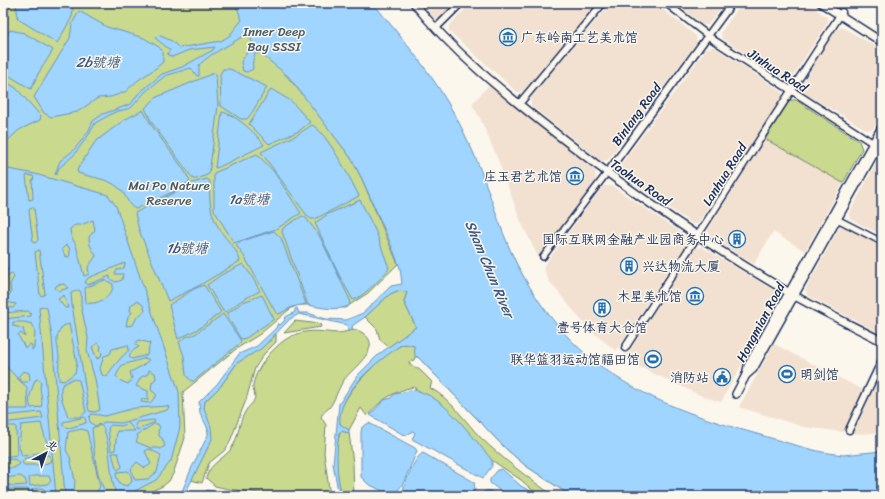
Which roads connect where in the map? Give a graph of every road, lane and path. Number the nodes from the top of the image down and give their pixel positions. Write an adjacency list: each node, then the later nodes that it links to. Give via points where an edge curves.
1 (414, 3): 9 (main road, Taohua Road)
2 (461, 3): 9 (street)
3 (603, 3): 14 (street)
4 (666, 3): 10 (street, Jinhua Road)
5 (732, 3): 10 (street, Binlang Road)
6 (821, 3): 8 (main road)
7 (829, 3): 8 (main road)
8 (841, 14): 11 (main road); 12 (main road); 13 (street, Lanhua Road)
9 (436, 28): 14 (main road, Taohua Road)
10 (708, 36): 13 (street, Jinhua Road); 18 (street, Binlang Road)
11 (882, 36)
12 (882, 42)
13 (791, 91): 17 (street, Jinhua Road); 20 (street, Lanhua Road)
14 (519, 104): 18 (main road, Taohua Road)
15 (882, 127): 17 (main road, Hongmian Road)
16 (882, 138): 17 (main road, Hongmian Road)
17 (878, 146): 19 (main road, Hongmian Road)
18 (607, 173): 20 (main road, Taohua Road); 22 (street, Binlang Road)
19 (834, 218): 21 (street); 23 (main road, Hongmian Road)
20 (698, 236): 23 (main road, Taohua Road); 25 (street, Lanhua Road)
21 (882, 242)
22 (543, 257)
23 (792, 294): 24 (main road, Taohua Road); 27 (main road, Hongmian Road, via 753,369 746,374)
24 (882, 341)
25 (625, 348)
26 (882, 360): 28 (street)
27 (736, 394)
28 (849, 430)

